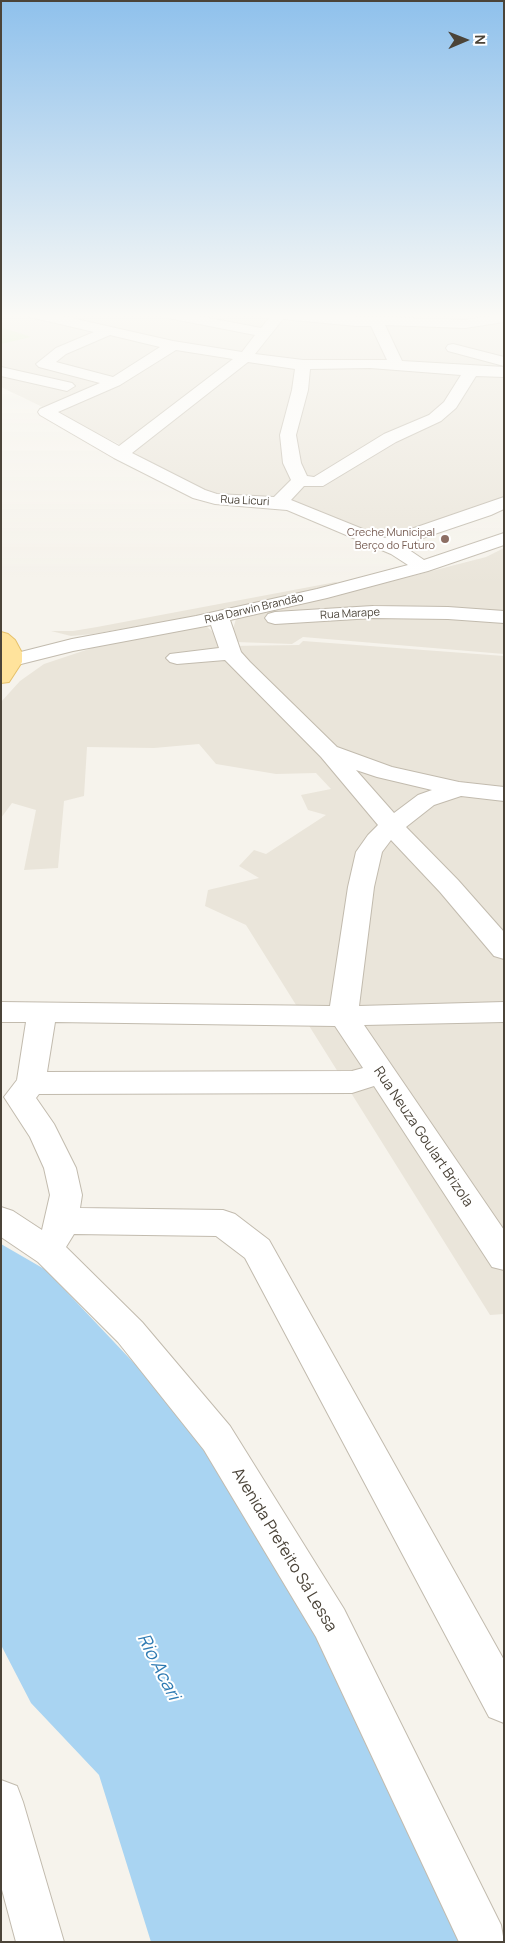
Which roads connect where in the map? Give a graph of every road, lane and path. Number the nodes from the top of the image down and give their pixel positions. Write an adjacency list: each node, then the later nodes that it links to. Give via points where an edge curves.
1 (66, 404): 5 (street, Rua Licuri, via 46,412)
2 (184, 404): 5 (street)
3 (296, 404): 6 (street, via 288,435 292,463)
4 (451, 404): 6 (street, via 435,418 390,438 317,482)
5 (120, 454): 8 (street, Rua Licuri, via 206,497)
6 (300, 481): 8 (street)
7 (504, 502): 10 (street, via 485,512)
8 (278, 503): 10 (street, Rua Licuri, via 331,520)
9 (504, 539): 11 (street, Rua Darwin Brandão)
10 (386, 544): 11 (street, Rua Licuri)
11 (421, 567): 14 (street, Rua Darwin Brandão)
12 (504, 617): 13 (street, Rua Marape, via 373,612)
13 (220, 621): 14 (street, Rua Marape); 16 (street)
14 (196, 622): 18 (street, Rua Darwin Brandão, via 88,641)
15 (1, 638): 18 (main road, via 12,653)
16 (231, 653): 17 (street); 19 (street)
17 (177, 658)
18 (4, 668)
19 (329, 752): 20 (street, via 385,772); 22 (street)
20 (459, 789): 21 (street); 22 (street, via 426,800)
21 (504, 794)
22 (392, 826): 23 (street); 27 (street, via 369,852 361,886)
23 (504, 950)
24 (1, 1012): 26 (street)
25 (504, 1012): 27 (street)
26 (42, 1013): 27 (street); 29 (street)
27 (343, 1016): 28 (street, Rua Neuza Goulart Brizola)
28 (380, 1074): 29 (street, via 352,1082); 32 (street, Rua Neuza Goulart Brizola)
29 (17, 1095): 31 (street, via 44,1132 60,1168 66,1195)
30 (1, 1220): 31 (street, Avenida Prefeito Sá Lessa)
31 (56, 1236): 33 (street, via 223,1223 257,1249); 36 (street, Avenida Prefeito Sá Lessa, via 217,1438 330,1623)
32 (504, 1257)
33 (504, 1702)
34 (1, 1802): 35 (street)
35 (40, 1942)
36 (484, 1942)

